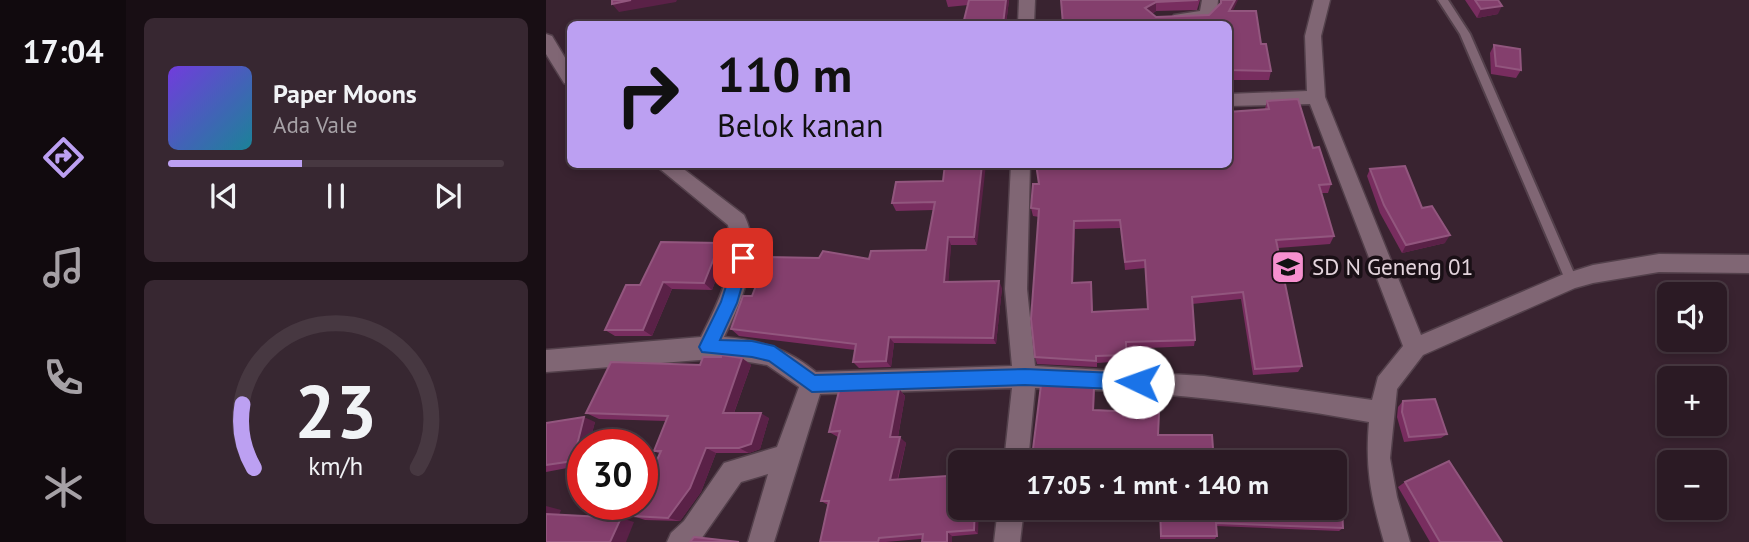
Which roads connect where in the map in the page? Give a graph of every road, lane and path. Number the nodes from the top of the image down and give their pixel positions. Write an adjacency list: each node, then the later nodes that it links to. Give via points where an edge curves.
1 (1027, 0): 6 (street)
2 (1210, 0): 5 (street, via 1205,16)
3 (1443, 0): 14 (lane, via 1465,34)
4 (1316, 2): 9 (street, via 1312,60)
5 (1170, 19)
6 (1027, 21)
7 (546, 40): 8 (street)
8 (567, 74)
9 (1317, 97): 10 (street); 16 (street)
10 (1232, 100)
11 (668, 168): 15 (street, via 737,221 741,234 740,270)
12 (1021, 168): 18 (street, via 1016,289)
13 (1749, 264): 14 (street, via 1657,262)
14 (1571, 280): 16 (street)
15 (708, 347): 17 (street); 19 (street, via 774,354)
16 (1415, 348): 20 (street, via 1386,385)
17 (546, 361)
18 (1025, 377): 19 (street); 20 (street, via 1138,382 1307,399); 21 (street)
19 (812, 383): 22 (street)
20 (1382, 413): 27 (street, via 1378,457)
21 (1017, 450)
22 (786, 457): 24 (street, via 733,472); 25 (street)
23 (1010, 520): 26 (street)
24 (680, 542)
25 (761, 542)
26 (1007, 542)
27 (1397, 542)

